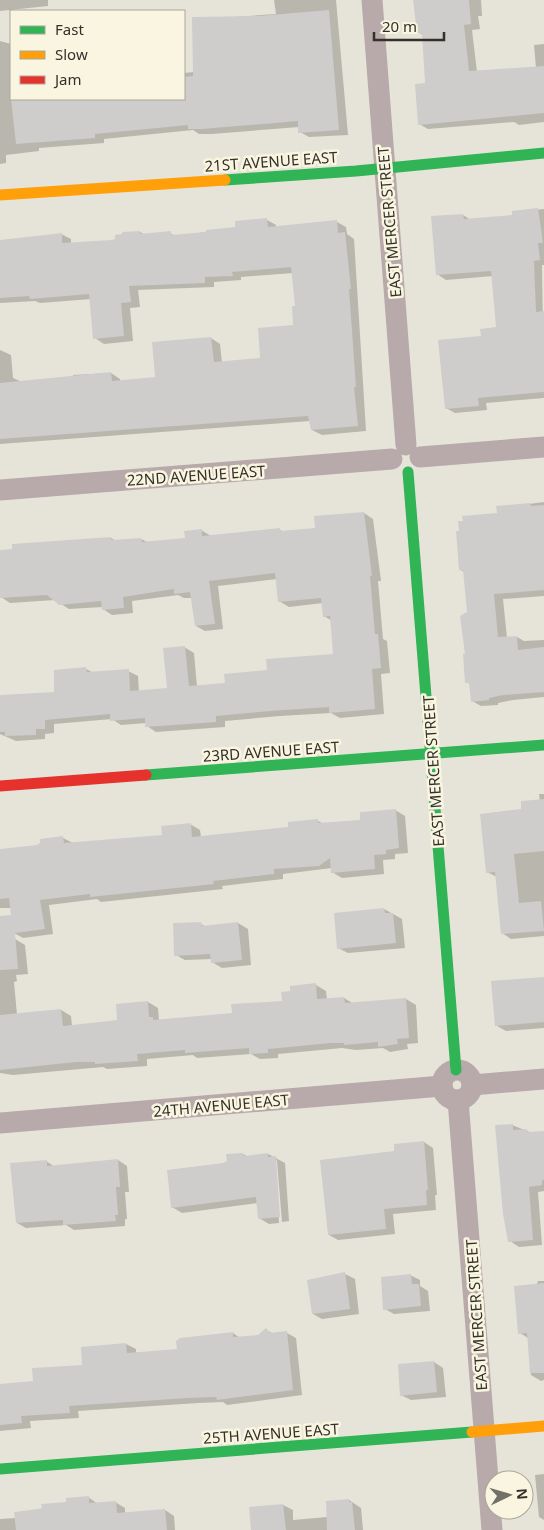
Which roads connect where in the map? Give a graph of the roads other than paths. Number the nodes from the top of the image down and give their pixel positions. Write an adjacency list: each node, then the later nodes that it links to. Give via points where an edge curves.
1 (372, 0): 3 (street, EAST MERCER STREET)
2 (544, 154): 3 (street, 21ST AVENUE EAST)
3 (384, 168): 4 (street, 21ST AVENUE EAST); 6 (street, EAST MERCER STREET)
4 (0, 195)
5 (544, 447): 6 (street, 22ND AVENUE EAST)
6 (407, 458): 7 (street, 22ND AVENUE EAST); 9 (street, EAST MERCER STREET)
7 (0, 490)
8 (544, 745): 9 (street, 23RD AVENUE EAST)
9 (431, 753): 10 (street, 23RD AVENUE EAST); 11 (street, EAST MERCER STREET)
10 (0, 786)
11 (456, 1070): 13 (street, via 446,1075); 14 (street, via 467,1074)
12 (544, 1079): 14 (street)
13 (442, 1086): 14 (street, via 447,1096); 15 (street, 24TH AVENUE EAST)
14 (465, 1093): 17 (street, EAST MERCER STREET)
15 (0, 1123)
16 (544, 1426): 17 (street, 25TH AVENUE EAST)
17 (484, 1431): 18 (street, 25TH AVENUE EAST); 19 (street, EAST MERCER STREET)
18 (0, 1469)
19 (492, 1530)

